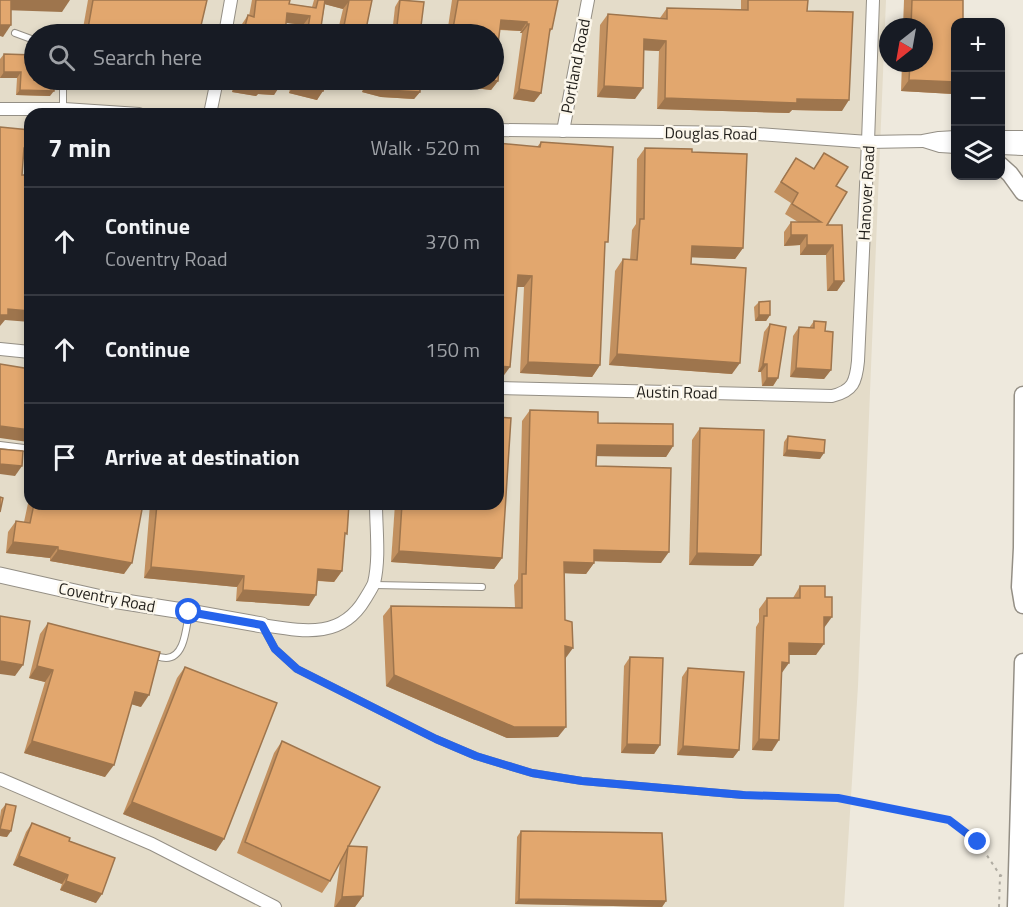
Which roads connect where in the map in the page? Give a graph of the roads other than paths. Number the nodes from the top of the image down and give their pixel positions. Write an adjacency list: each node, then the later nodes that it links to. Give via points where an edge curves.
1 (231, 0): 4 (street)
2 (588, 0): 14 (street, Portland Road)
3 (873, 0): 19 (street, Hanover Road)
4 (227, 24)
5 (15, 33): 6 (lane)
6 (24, 36)
7 (63, 90): 9 (lane)
8 (215, 90): 10 (street)
9 (63, 108)
10 (211, 108)
11 (0, 110): 12 (street)
12 (24, 110)
13 (504, 130): 14 (street, Douglas Road)
14 (563, 131): 19 (street, Douglas Road, via 744,133)
15 (951, 137): 18 (street, Douglas Road)
16 (1005, 137): 17 (street)
17 (1023, 137)
18 (923, 141): 19 (street, Douglas Road); 20 (street, Douglas Road)
19 (868, 142): 27 (street, Hanover Road, via 858,361)
20 (951, 147)
21 (1005, 148): 22 (street)
22 (1023, 148)
23 (1005, 170): 24 (main road)
24 (1023, 192)
25 (0, 349): 26 (street)
26 (24, 351)
27 (852, 386): 28 (street, Austin Road, via 832,396)
28 (504, 388)
29 (1023, 406): 36 (main road)
30 (0, 445): 31 (lane)
31 (24, 448)
32 (376, 510): 34 (street)
33 (0, 575): 37 (street, Coventry Road, via 106,599)
34 (373, 585): 35 (lane); 38 (street, via 359,609 342,625 301,631)
35 (482, 587)
36 (1023, 605)
37 (189, 612): 38 (street, Coventry Road); 39 (lane, via 176,655 164,658)
38 (262, 625): 42 (lane, via 275,649 297,669 476,756 532,773 582,781)
39 (142, 653)
40 (1023, 662): 44 (main road)
41 (0, 779): 43 (street, via 152,844)
42 (743, 795)
43 (275, 907)
44 (1016, 907)

